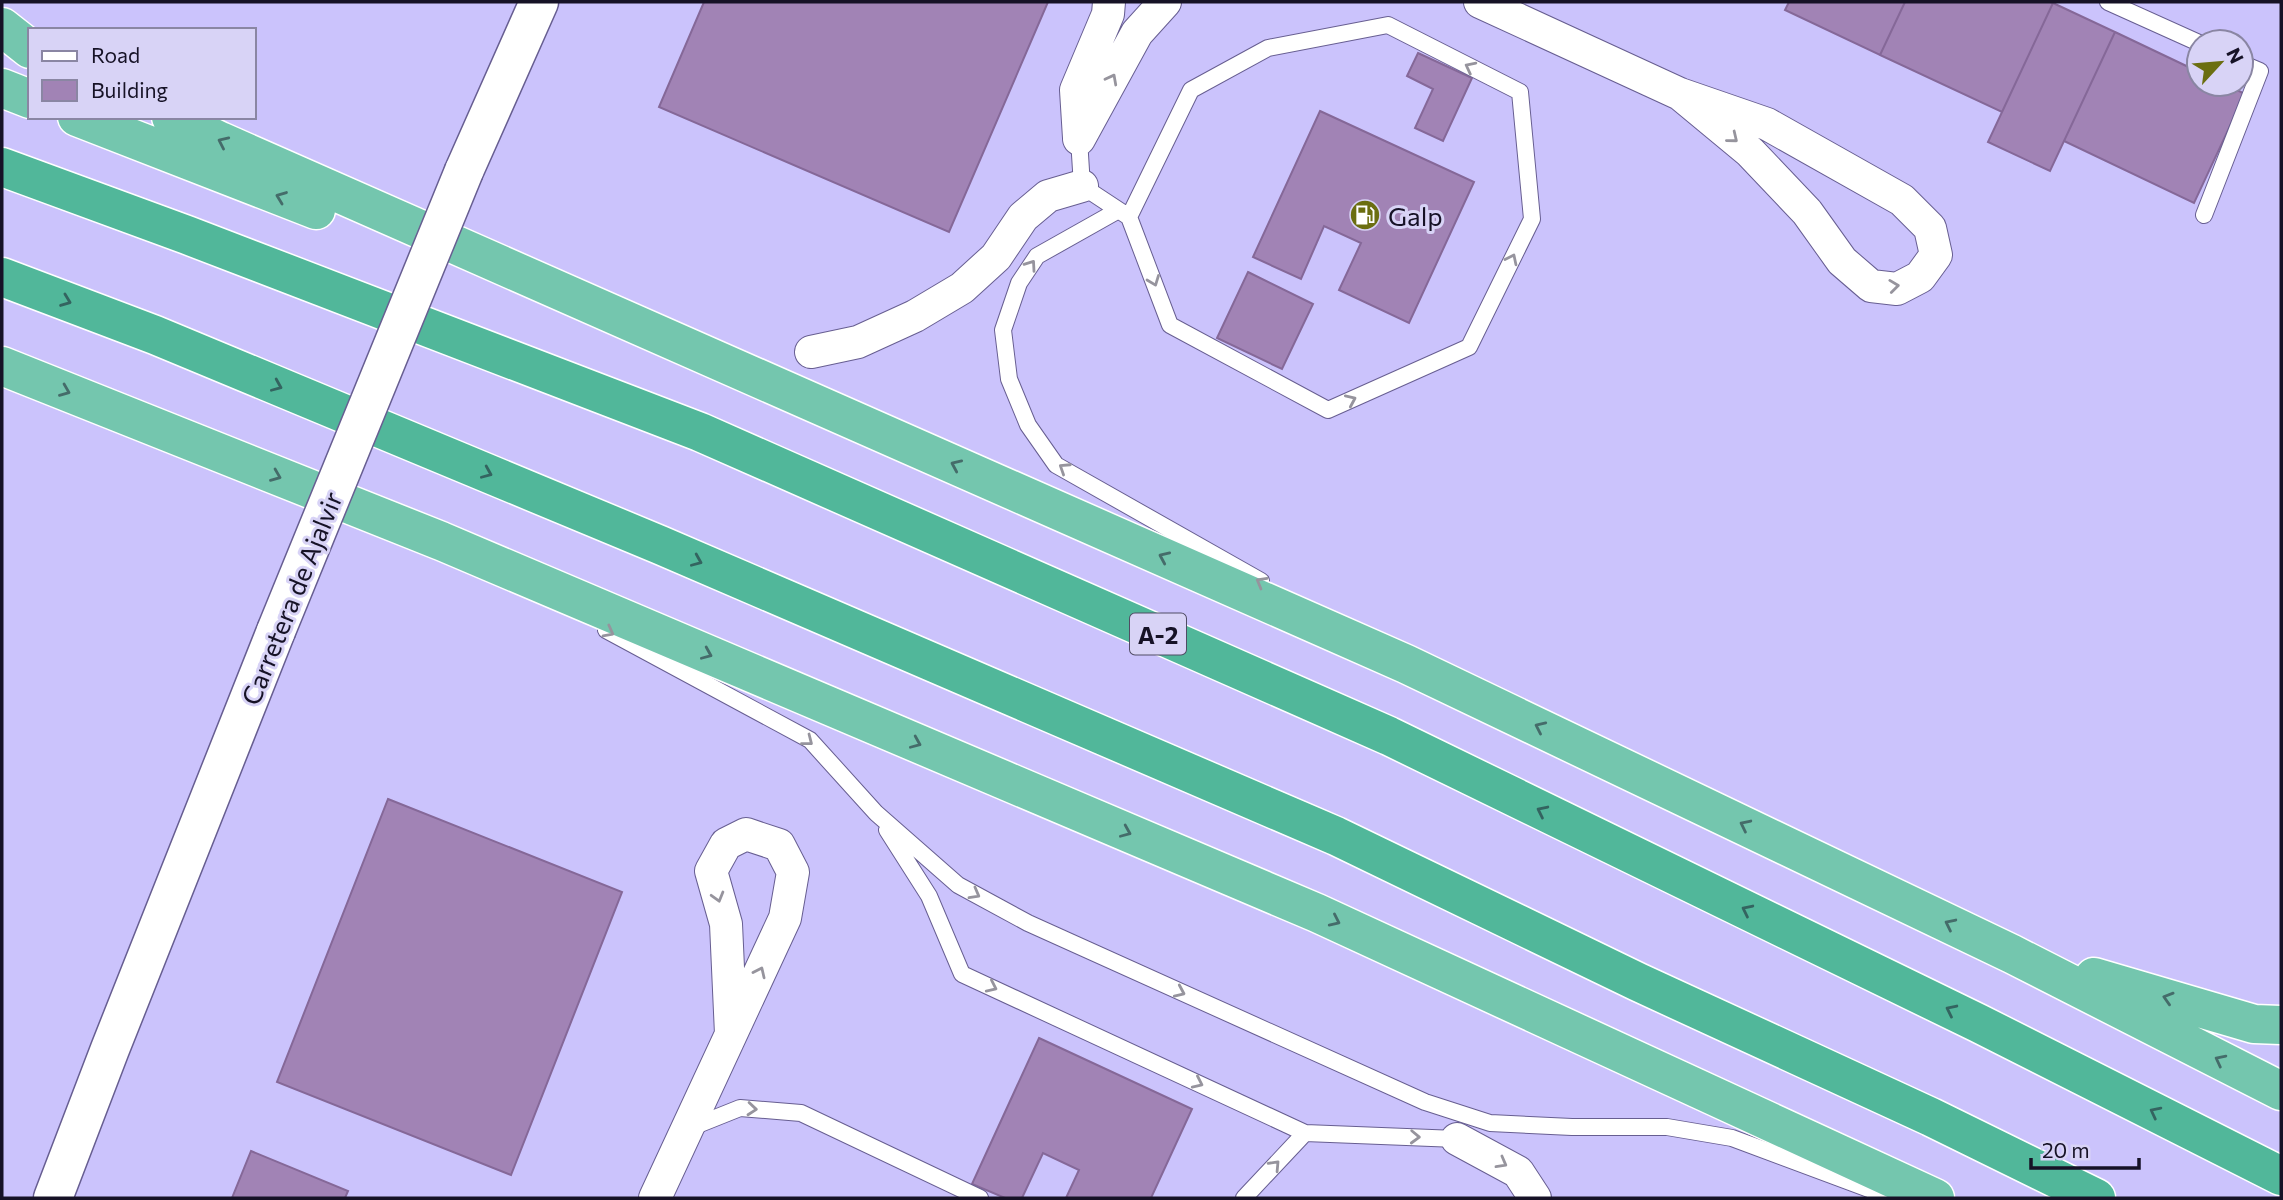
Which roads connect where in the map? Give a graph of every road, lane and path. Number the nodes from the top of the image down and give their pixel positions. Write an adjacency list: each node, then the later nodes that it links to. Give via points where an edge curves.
1 (539, 2): 38 (street, Carretera de Ajalvir, bridge, via 464,171 276,632)
2 (1109, 2): 17 (street, via 1076,90)
3 (1165, 2): 17 (street, one-way to 3, via 1137,33)
4 (1480, 2): 12 (street)
5 (2108, 2): 7 (lane)
6 (2, 27): 8 (highway)
7 (2185, 37)
8 (28, 47)
9 (2255, 69): 10 (lane, via 2260,71)
10 (2255, 84)
11 (2, 88): 13 (highway)
12 (1681, 94): 12 (street, one-way to 12, via 1751,152 1807,212 1842,261 1871,286 1897,289 1920,277 1936,255 1930,228 1902,200 1767,124)
13 (28, 98)
14 (2250, 98): 21 (lane)
15 (82, 119): 25 (highway, one-way to 15)
16 (175, 119): 25 (highway, one-way to 16)
17 (1079, 139): 19 (lane)
18 (2, 167): 37 (highway, A-2, one-way to 18, via 1978,1023 1351,719 700,432)
19 (1082, 186): 20 (lane); 23 (street, via 1048,196 1023,217 996,257 962,288 858,342)
20 (1123, 214): 20 (lane, one-way to 20, via 1170,325 1328,410 1469,347 1532,219 1520,92 1388,25 1268,48 1191,90); 27 (lane, one-way to 20, via 1056,465 1028,425 1009,379 1003,330 1019,283 1037,256)
21 (2204, 215)
22 (2, 277): 45 (highway, one-way to 45, via 155,335 660,545 1336,835)
23 (811, 352)
24 (2, 366): 26 (highway, one-way to 26)
25 (734, 368): 27 (highway, one-way to 25)
26 (441, 541): 28 (lane, one-way to 28, via 810,740); 44 (highway, one-way to 44, via 1317,913)
27 (1406, 664): 29 (highway, one-way to 27)
28 (876, 813): 33 (lane, one-way to 33, via 958,884 1028,923 1425,1102); 35 (lane, one-way to 35, via 929,896 962,974)
29 (2012, 954): 30 (highway, one-way to 29, via 2254,1024); 32 (highway, one-way to 29)
30 (2281, 1026)
31 (731, 1034): 31 (street, one-way to 31, via 785,918 793,872 779,845 746,834 726,844 710,871 726,924); 34 (street)
32 (2281, 1091)
33 (1490, 1123): 36 (lane); 43 (lane, via 1667,1127 1732,1138)
34 (687, 1129): 39 (street); 40 (lane, one-way to 40, via 740,1108 801,1113)
35 (1305, 1133): 36 (lane, one-way to 36); 41 (lane, one-way to 35)
36 (1457, 1139): 42 (street, one-way to 42, via 1518,1172)
37 (2281, 1176)
38 (53, 1198)
39 (655, 1198)
40 (979, 1198)
41 (1244, 1198)
42 (1535, 1198)
43 (1893, 1198)
44 (1935, 1198)
45 (2096, 1198)

